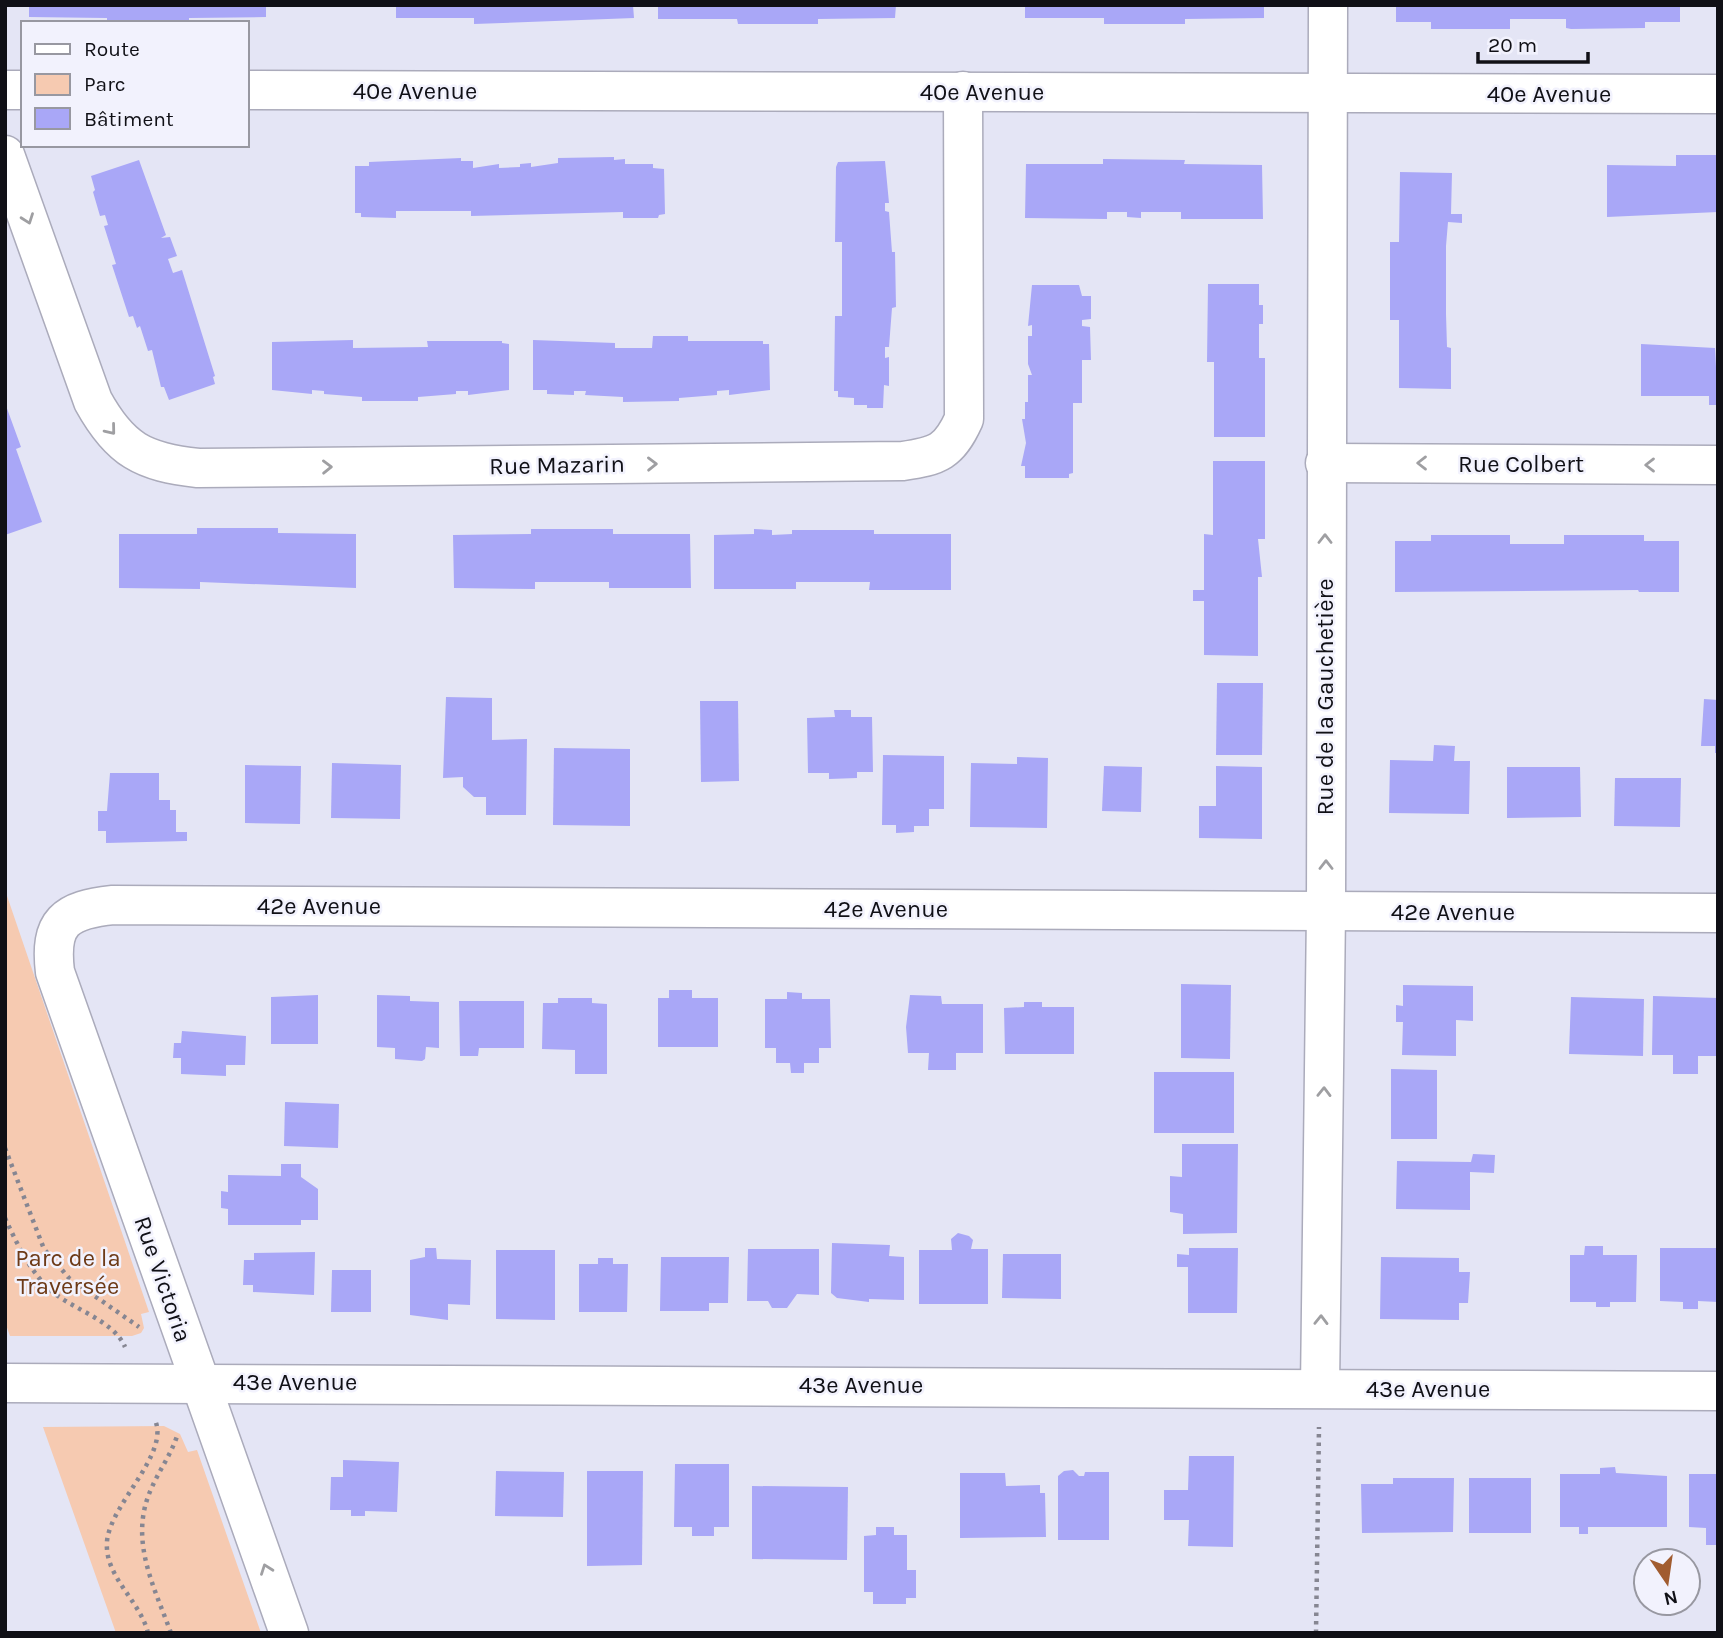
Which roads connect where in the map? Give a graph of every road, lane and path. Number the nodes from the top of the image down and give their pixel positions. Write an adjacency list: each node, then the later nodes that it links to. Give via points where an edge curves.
1 (1328, 5): 4 (street, Rue de la Gauchetière)
2 (248, 90): 3 (street, 40e Avenue)
3 (964, 91): 4 (street, 40e Avenue); 6 (street, Rue Mazarin, one-way to 3, via 93,401 108,429 132,451 163,464 212,468 903,461 930,457 953,443 964,419)
4 (1328, 94): 5 (street, 40e Avenue); 7 (street, Rue de la Gauchetière)
5 (1718, 94)
6 (5, 155)
7 (1325, 463): 8 (street, Rue Colbert, one-way to 7); 9 (street, Rue de la Gauchetière, one-way to 7)
8 (1718, 465)
9 (1326, 911): 10 (street, 42e Avenue); 11 (street, 42e Avenue, via 113,905 83,908); 16 (street, Rue de la Gauchetière, one-way to 9)
10 (1718, 913)
11 (60, 923): 14 (street, Rue Victoria, via 52,946 55,972)
12 (5, 1148): 13 (path, via 44,1249 69,1278)
13 (147, 1334)
14 (199, 1382): 15 (street, 43e Avenue); 16 (street, 43e Avenue); 20 (street, Rue Victoria, one-way to 14)
15 (5, 1383)
16 (1320, 1388): 17 (street, 43e Avenue); 21 (path)
17 (1718, 1391)
18 (179, 1430): 19 (path, via 152,1486 140,1529 143,1556)
19 (171, 1633)
20 (289, 1633)
21 (1317, 1633)

